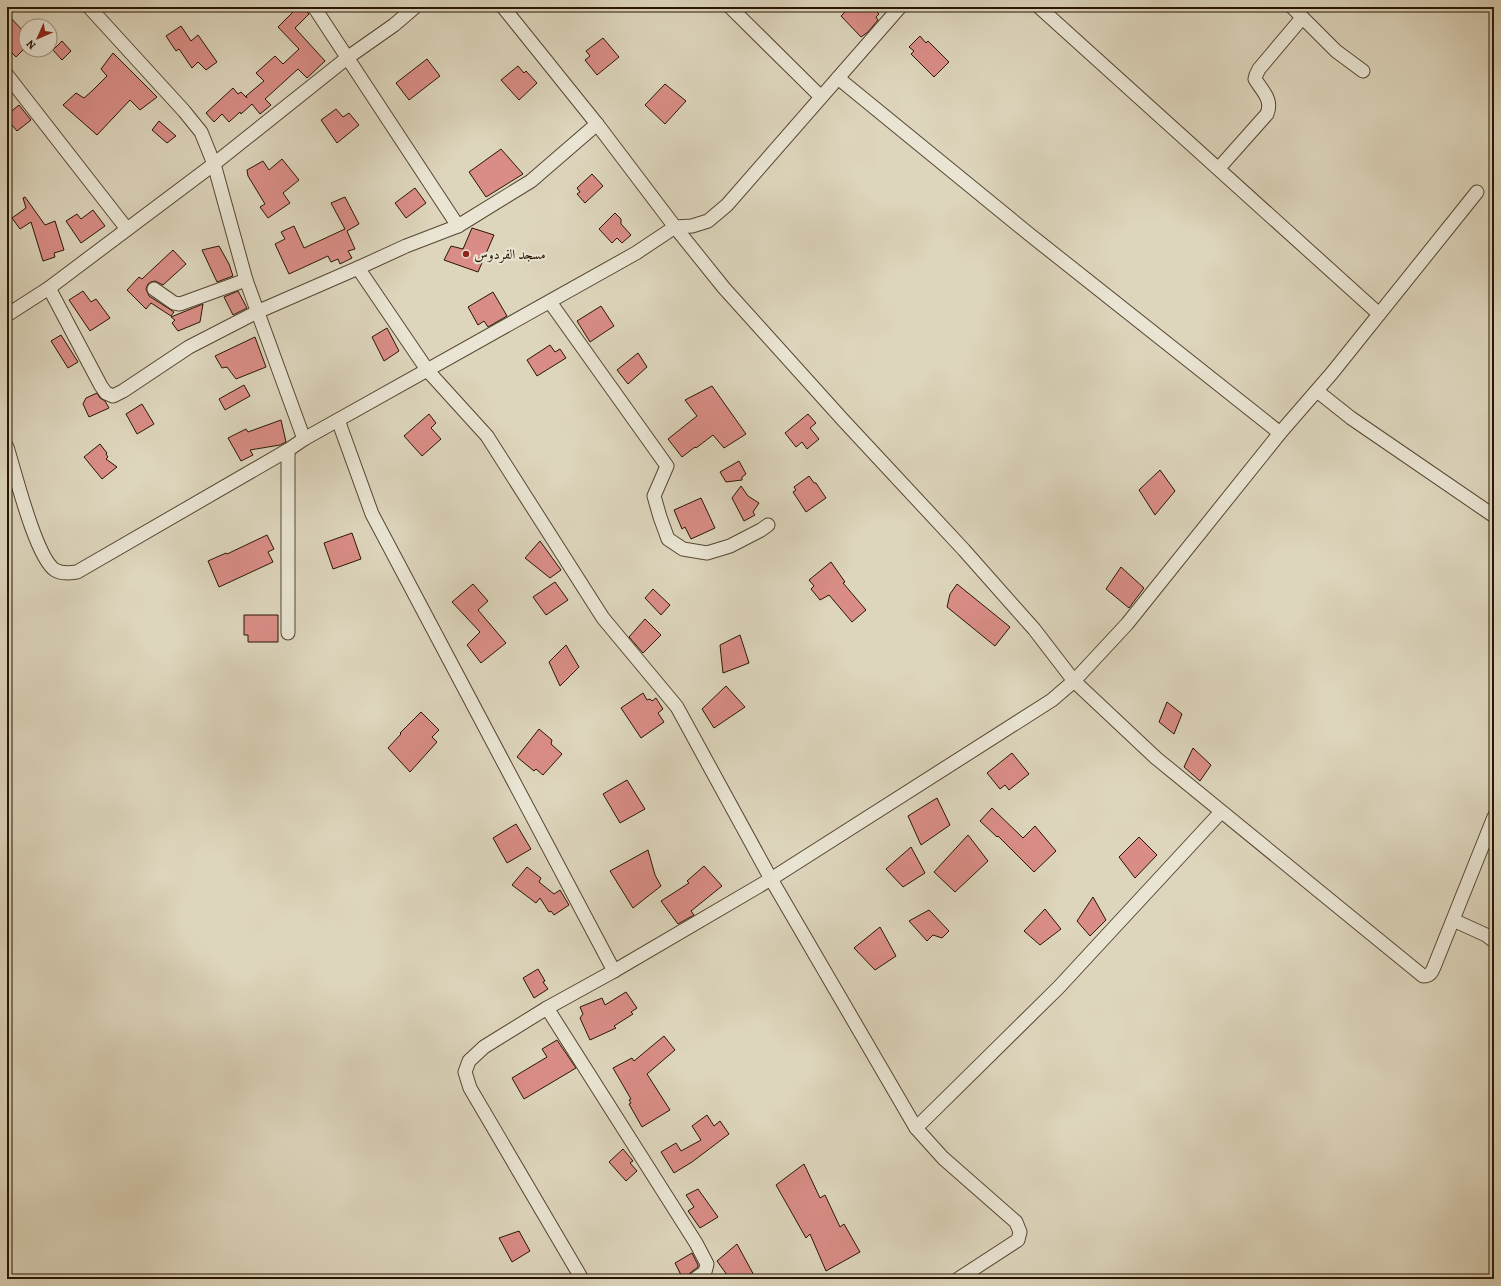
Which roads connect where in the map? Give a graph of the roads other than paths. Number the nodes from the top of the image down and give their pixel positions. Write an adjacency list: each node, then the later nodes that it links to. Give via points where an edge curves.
1 (89, 7): 16 (street, via 201,132)
2 (314, 7): 10 (street)
3 (415, 7): 10 (street)
4 (503, 7): 15 (street)
5 (730, 7): 14 (street)
6 (900, 7): 13 (street)
7 (1039, 7): 17 (street)
8 (1292, 7): 9 (street)
9 (1302, 18): 11 (street, via 1336,51); 17 (street, via 1256,74 1256,79 1269,101 1267,114)
10 (347, 58): 16 (street); 19 (street)
11 (1362, 71)
12 (7, 75): 21 (street)
13 (838, 78): 14 (street); 33 (street, via 1029,234)
14 (821, 97): 20 (street, via 727,205 708,221 692,226)
15 (597, 124): 19 (street, via 531,181); 20 (street)
16 (214, 164): 21 (street); 23 (street)
17 (1219, 168): 28 (street)
18 (1477, 192): 28 (street)
19 (458, 226): 22 (street)
20 (675, 227): 26 (street, via 636,253); 40 (street, via 724,288 1034,629)
21 (127, 229): 24 (street)
22 (358, 268): 27 (street); 30 (street)
23 (246, 280): 25 (street, via 180,304 174,303); 27 (street)
24 (49, 288): 27 (street, via 101,386 106,393 113,396 189,347); 29 (street)
25 (154, 289)
26 (550, 302): 30 (street); 38 (street, via 667,466 654,496 668,539 683,549 706,553 730,546)
27 (258, 312): 34 (street)
28 (1379, 314): 31 (street)
29 (7, 315)
30 (428, 370): 32 (street); 43 (street, via 487,436 603,618 677,708)
31 (1317, 391): 33 (street); 37 (street, via 1351,418)
32 (338, 420): 34 (street); 46 (street, via 372,514)
33 (1280, 433): 40 (street, via 1127,624)
34 (304, 439): 36 (street)
35 (7, 447): 36 (street, via 41,552 56,571 67,573 76,572)
36 (288, 450): 39 (street)
37 (1494, 516)
38 (768, 524)
39 (288, 633)
40 (1074, 681): 41 (street, via 1156,758); 43 (street, via 1052,700)
41 (1221, 812): 44 (street, via 1424,976 1431,973); 48 (street, via 1059,987)
42 (1493, 821): 44 (street)
43 (771, 879): 46 (street); 48 (street)
44 (1453, 920): 45 (street)
45 (1494, 941)
46 (614, 971): 47 (street)
47 (547, 1008): 49 (street, via 484,1047 469,1061 465,1072 470,1088); 50 (street, via 696,1243 707,1264 705,1272)
48 (916, 1128): 51 (street, via 944,1158 1016,1222 1020,1232 1018,1240)
49 (582, 1279)
50 (695, 1279)
51 (958, 1279)

